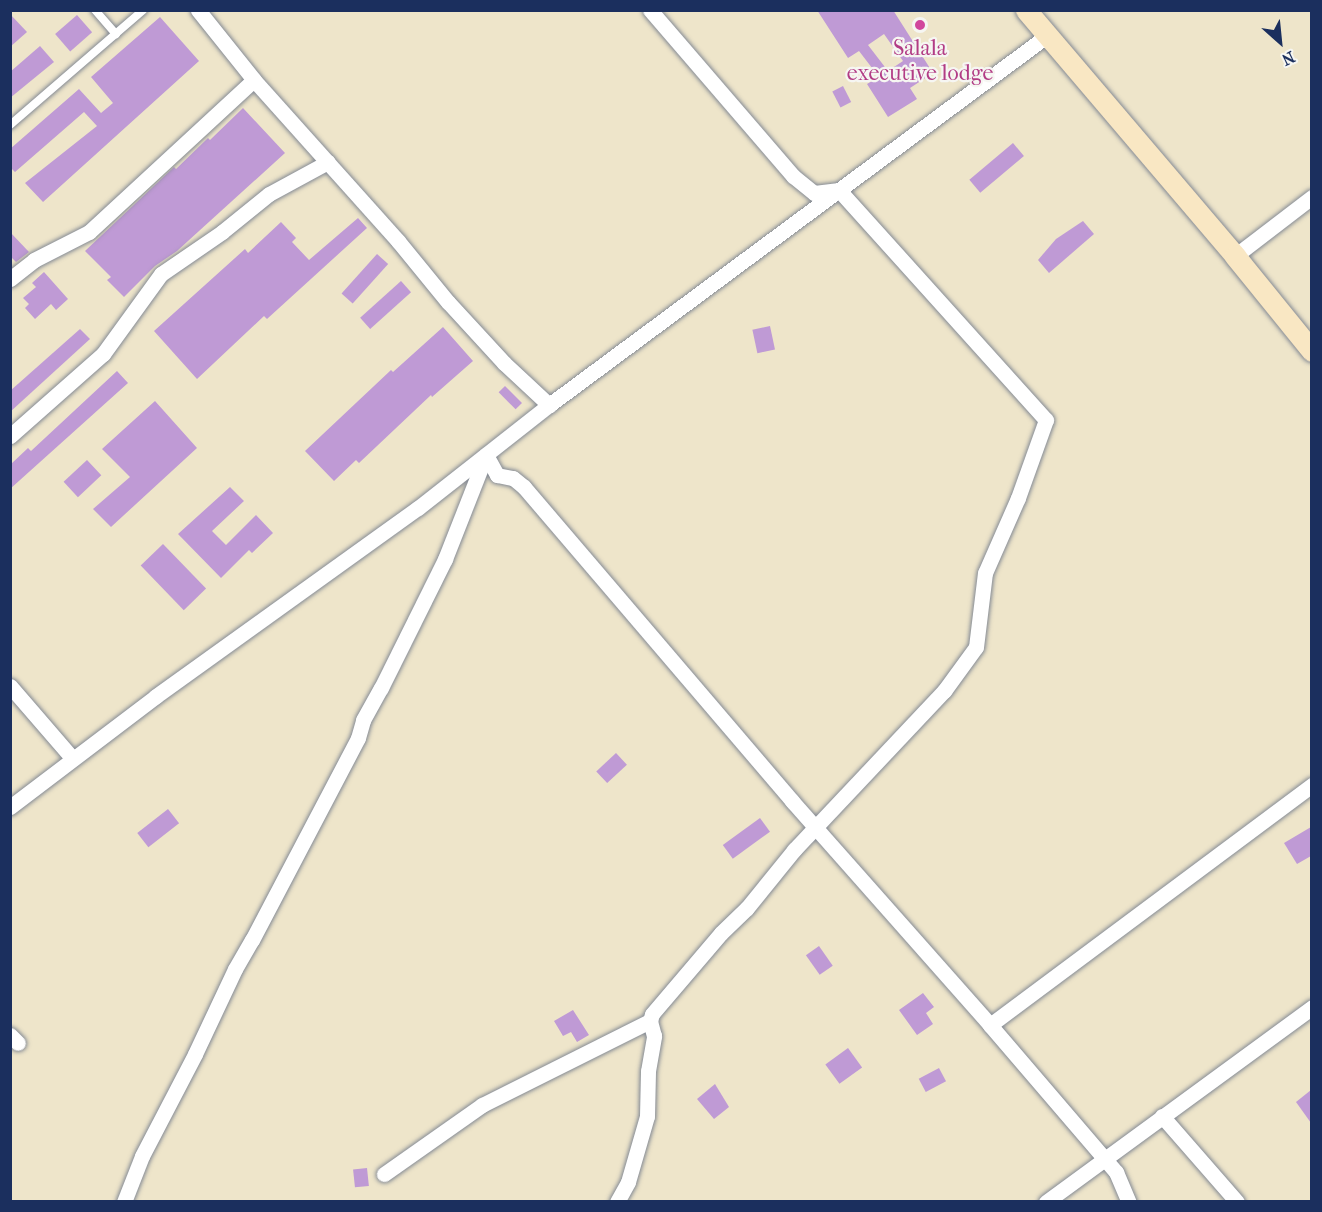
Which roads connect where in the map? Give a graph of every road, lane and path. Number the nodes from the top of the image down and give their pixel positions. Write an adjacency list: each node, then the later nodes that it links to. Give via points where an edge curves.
1 (95, 10): 6 (lane)
2 (143, 10): 6 (lane)
3 (198, 10): 8 (street)
4 (650, 10): 11 (street, via 793,176 814,193)
5 (1026, 10): 7 (main road)
6 (116, 34): 9 (lane)
7 (1048, 35): 11 (street); 13 (main road)
8 (254, 80): 10 (street); 14 (street, via 89,232 34,260)
9 (10, 125)
10 (328, 162): 16 (street, via 448,302); 17 (street, via 269,194 161,274 103,354)
11 (839, 190): 16 (street); 23 (street, via 1046,420 985,573 976,647 944,691)
12 (1311, 197): 13 (street)
13 (1235, 256): 15 (main road)
14 (10, 279)
15 (1311, 351)
16 (549, 405): 18 (street)
17 (10, 436)
18 (486, 454): 20 (street, via 418,508); 23 (street, via 496,475 513,478 524,487); 30 (street, via 445,559 363,720 358,738 235,969 142,1156)
19 (10, 686): 20 (street)
20 (73, 759): 22 (street)
21 (1311, 785): 26 (street)
22 (10, 807)
23 (816, 827): 25 (street, via 660,1002); 26 (street)
24 (1309, 1014): 27 (street)
25 (650, 1021): 29 (street, via 482,1105); 31 (street, via 654,1036 647,1116 628,1182)
26 (990, 1024): 28 (street)
27 (1162, 1116): 28 (street); 34 (street)
28 (1102, 1158): 32 (street); 33 (street, via 1116,1172)
29 (384, 1174)
30 (124, 1202)
31 (617, 1202)
32 (1046, 1202)
33 (1128, 1202)
34 (1237, 1202)

